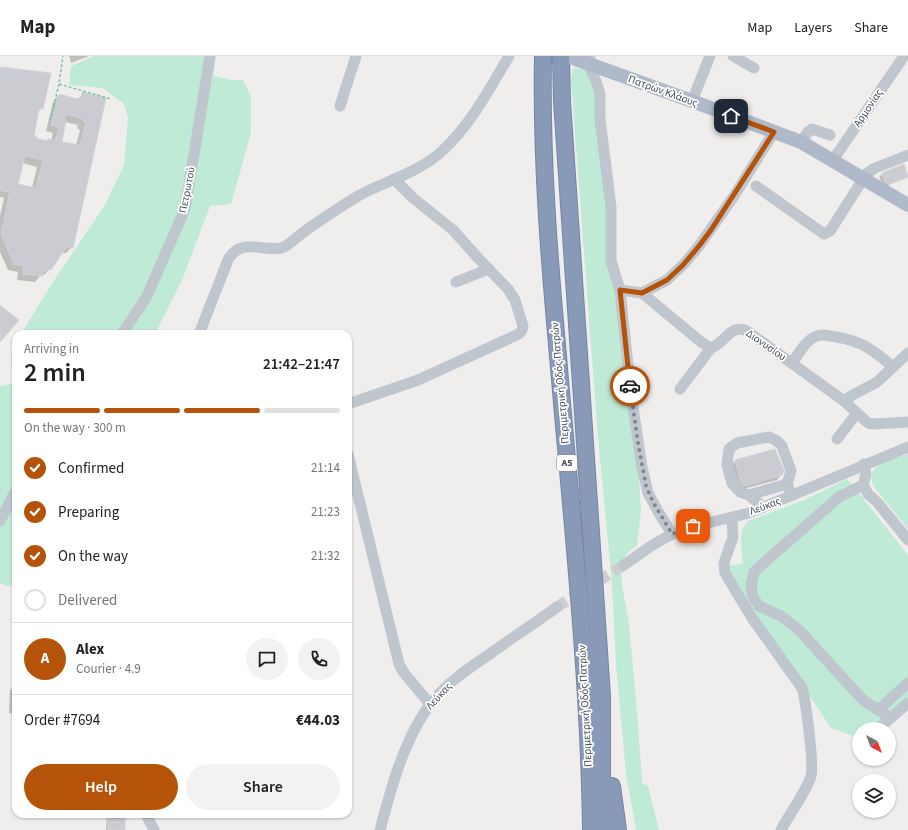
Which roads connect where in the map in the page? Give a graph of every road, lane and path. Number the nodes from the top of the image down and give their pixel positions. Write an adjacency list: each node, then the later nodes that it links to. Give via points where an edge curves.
1 (63, 56): 13 (path)
2 (210, 56): 31 (street, Πετρωτού, via 185,209 146,296)
3 (356, 56): 16 (street)
4 (509, 56): 23 (street, via 473,114 441,153 429,162)
5 (543, 56): 68 (highway, Περιμετρική Οδός Πατρών / Α5, via 542,96 549,258 580,618)
6 (561, 56): 59 (highway, Περιμετρική Οδός Πατρών / Α5)
7 (566, 56): 11 (main road, Πατρών Κλάους)
8 (710, 56): 15 (street)
9 (732, 56): 12 (street)
10 (904, 56): 22 (street, Αρμονίας)
11 (589, 60): 15 (main road, Πατρών Κλάους); 29 (street, via 600,94 601,127 611,207 610,254)
12 (754, 68)
13 (59, 84): 14 (path); 17 (path)
14 (111, 99)
15 (692, 101): 18 (main road, Πατρών Κλάους)
16 (340, 106)
17 (50, 121)
18 (774, 132): 20 (main road, Πατρών Κλάους); 30 (street, via 699,246 667,280)
19 (830, 135): 20 (street, via 812,129)
20 (800, 142): 22 (main road, Πατρών Κλάους)
21 (908, 154): 24 (street, via 875,168)
22 (833, 160): 24 (main road, Πατρών Κλάους)
23 (394, 179): 27 (street, via 454,230); 32 (street, via 357,197 284,247 247,247 235,251 228,260)
24 (863, 179): 25 (street, via 830,231 824,234); 26 (main road, Πατρών Κλάους)
25 (756, 186)
26 (908, 205)
27 (489, 269): 28 (street); 39 (street, via 515,300 523,326 519,334 418,380)
28 (456, 282)
29 (620, 290): 30 (street); 54 (street, via 642,467 651,498)
30 (642, 293): 33 (street)
31 (125, 330)
32 (201, 330)
33 (711, 348): 35 (street, Διονυσίου, via 732,332 744,329); 37 (street, Διονυσίου)
34 (908, 353): 36 (street)
35 (792, 363): 36 (street, via 812,338 823,334 854,340 871,349); 38 (street, Διονυσίου)
36 (893, 367): 38 (street, via 872,386)
37 (680, 389)
38 (844, 401): 40 (street, Διονυσίου)
39 (352, 403)
40 (857, 413): 41 (street, Διονυσίου, via 873,424); 42 (street)
41 (908, 422)
42 (837, 439)
43 (908, 447): 44 (street, Λεύκας)
44 (864, 464): 47 (street, via 866,474); 49 (street, Λεύκας)
45 (352, 470): 61 (street, via 399,664)
46 (787, 484): 48 (street); 48 (street, via 791,471 782,446 777,441 769,437 736,443 729,449 727,464 732,483 740,492); 49 (street)
47 (863, 485): 55 (street); 62 (street, via 839,497 766,561 754,572 751,586 753,597 759,606 781,616 799,630 864,701)
48 (749, 495): 51 (street)
49 (792, 495): 51 (street, Λεύκας)
50 (12, 498): 53 (street)
51 (763, 508): 52 (street, Λεύκας)
52 (732, 518): 54 (street, Λεύκας); 71 (street, via 733,537 724,563 725,573 756,623 802,688 805,702 812,771 808,784)
53 (0, 522)
54 (672, 534): 56 (street, Λεύκας)
55 (908, 540)
56 (624, 565)
57 (558, 607): 61 (street, Λεύκας, via 465,671)
58 (908, 683): 62 (street)
59 (602, 696): 69 (highway, Περιμετρική Οδός Πατρών / Α5); 70 (highway)
60 (908, 703): 63 (street)
61 (430, 704): 67 (street, Λεύκας, via 406,746)
62 (878, 710): 63 (street)
63 (891, 718): 64 (street)
64 (886, 722)
65 (148, 818): 66 (street)
66 (154, 830)
67 (380, 830)
68 (591, 830)
69 (604, 830)
70 (618, 830)
71 (781, 830)

